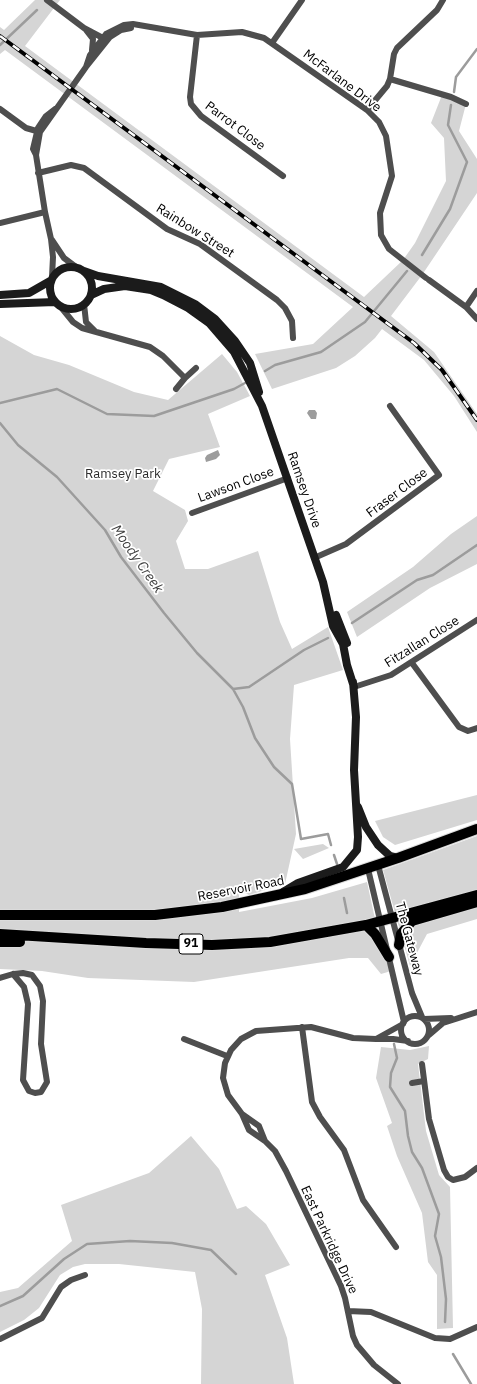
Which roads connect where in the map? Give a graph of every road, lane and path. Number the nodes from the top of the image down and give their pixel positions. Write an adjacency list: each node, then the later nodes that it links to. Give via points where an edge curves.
1 (48, 0): 4 (street)
2 (301, 0): 7 (street)
3 (443, 0): 10 (street, via 437,10 397,48)
4 (84, 28): 6 (street); 8 (street, via 94,42)
5 (197, 35): 6 (street, McFarlane Drive, via 143,26 121,30); 7 (street, McFarlane Drive, via 250,33); 16 (street, Parrot Close, via 191,104 202,116)
6 (103, 41): 8 (street); 9 (street)
7 (272, 44): 13 (street, McFarlane Drive)
8 (90, 55): 9 (street)
9 (86, 67): 14 (street, via 55,109 46,116)
10 (390, 79): 11 (street); 13 (street)
11 (466, 104)
12 (0, 109): 14 (street, via 26,128)
13 (367, 110): 28 (street, McFarlane Drive, via 379,122 386,136 392,176 380,213 381,235 389,249)
14 (38, 132): 15 (street, via 34,149)
15 (38, 173): 17 (street); 31 (street, Rainbow Street, via 71,165 84,168 167,229 200,244 277,300 292,321)
16 (284, 176)
17 (45, 212): 18 (street); 19 (street)
18 (0, 222)
19 (51, 239): 20 (street, via 64,258); 21 (street)
20 (80, 269): 21 (main road, via 71,266 60,269); 24 (main road, via 92,282); 35 (main road, Ramsey Drive, via 98,276 161,287 204,310 225,328 243,351 255,376)
21 (51, 279): 23 (main road, via 28,293); 26 (main road, via 50,292)
22 (477, 291): 28 (street)
23 (0, 295)
24 (91, 295): 27 (main road); 35 (main road, Ramsey Drive, via 114,287 132,287 163,295 188,308 209,323 226,341 242,365)
25 (0, 304): 26 (main road)
26 (58, 304): 27 (main road, via 72,309); 30 (street, via 78,326)
27 (84, 304): 30 (street, via 86,322)
28 (466, 307): 29 (street, McFarlane Drive)
29 (477, 319)
30 (96, 331): 33 (street, via 150,347)
31 (293, 338)
32 (196, 368): 33 (street)
33 (185, 378): 34 (street)
34 (176, 390)
35 (262, 406): 37 (main road, Ramsey Drive)
36 (390, 406): 39 (street, Fraser Close, via 439,475 346,544)
37 (288, 478): 38 (street, Lawson Close); 39 (main road, Ramsey Drive)
38 (192, 513)
39 (314, 558): 42 (main road, Ramsey Drive, via 323,582 333,626 343,644)
40 (477, 620): 41 (street, Fitzallan Close)
41 (412, 663): 42 (street, Fitzallan Close, via 380,680); 43 (street, via 459,727 468,731)
42 (354, 687): 44 (main road, Ramsey Drive)
43 (477, 728)
44 (355, 797): 46 (main road, Ramsey Drive, via 361,815 378,846 390,856); 50 (main road, Ramsey Drive, via 358,844 354,856 343,867 298,883)
45 (477, 829): 46 (main road, Reservoir Road)
46 (398, 858): 47 (main road, Reservoir Road)
47 (378, 865): 48 (main road, Reservoir Road); 53 (street, The Gateway)
48 (368, 868): 50 (main road, Reservoir Road); 54 (street, The Gateway)
49 (477, 895): 53 (main road, 91)
50 (275, 896): 52 (main road, Reservoir Road, via 172,914)
51 (477, 902): 59 (main road, via 412,922 401,934)
52 (0, 915)
53 (392, 918): 54 (main road, 91); 59 (street, The Gateway)
54 (381, 921): 55 (main road, 91); 60 (street, The Gateway)
55 (366, 925): 57 (main road, 91, via 289,940 243,944); 60 (main road, via 375,934)
56 (0, 934): 57 (main road, 91)
57 (70, 939): 58 (main road)
58 (0, 942)
59 (399, 944): 64 (street, The Gateway, via 414,1000)
60 (389, 957): 66 (street, The Gateway)
61 (13, 974): 61 (street, via 32,975 42,993 41,1044 47,1082 41,1092 29,1091 23,1080 28,1004 24,987); 62 (street)
62 (0, 978)
63 (477, 1012): 65 (street)
64 (423, 1018): 65 (street); 66 (street, via 414,1016); 68 (street, via 429,1029)
65 (457, 1018): 68 (street, via 437,1027)
66 (403, 1023): 70 (street); 71 (street, via 401,1032)
67 (302, 1027): 70 (street, East Parkridge Drive, via 322,1029 353,1038); 72 (street, East Parkridge Drive, via 256,1031 241,1039); 79 (street, via 312,1102 344,1150 363,1200)
68 (427, 1037): 71 (street, via 416,1044)
69 (184, 1039): 72 (street)
70 (376, 1039): 71 (street, East Parkridge Drive)
71 (408, 1042)
72 (227, 1056): 76 (street, East Parkridge Drive, via 223,1070 225,1087)
73 (422, 1064): 74 (street)
74 (424, 1082): 75 (street); 78 (street, via 432,1133 448,1177 453,1180 459,1179)
75 (412, 1083)
76 (242, 1114): 77 (street, East Parkridge Drive, via 259,1126); 77 (street, East Parkridge Drive, via 249,1130)
77 (266, 1141): 81 (street, East Parkridge Drive, via 286,1171 341,1286)
78 (477, 1168)
79 (396, 1247)
80 (85, 1275): 83 (street, via 61,1287 42,1318)
81 (348, 1312): 82 (street, via 371,1312 435,1338 450,1339); 84 (street, East Parkridge Drive, via 357,1346 374,1365)
82 (477, 1328)
83 (0, 1339)
84 (398, 1384)

